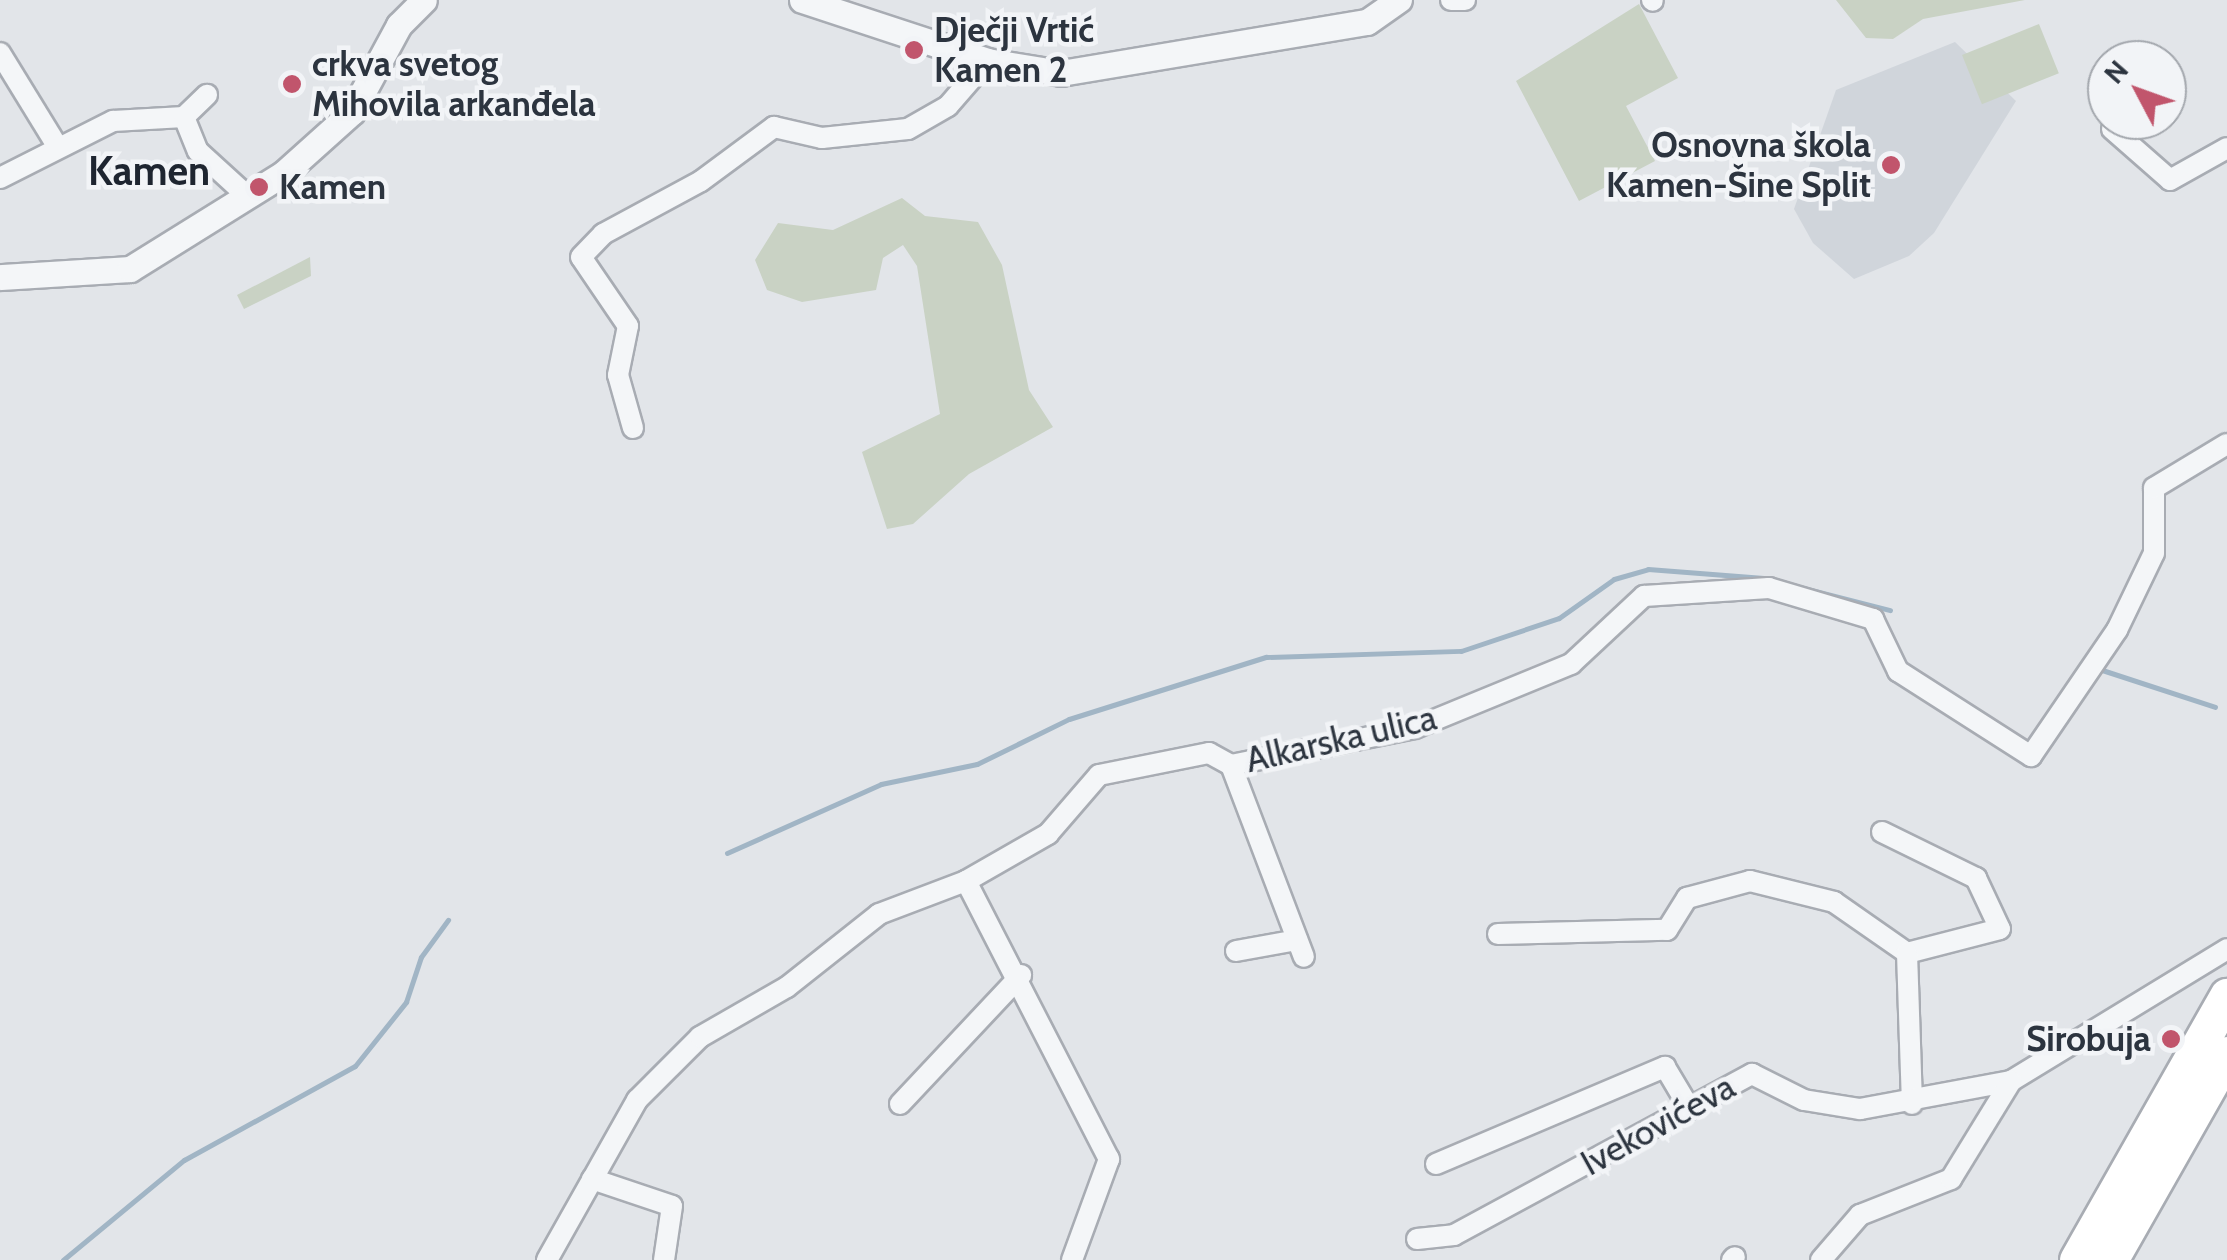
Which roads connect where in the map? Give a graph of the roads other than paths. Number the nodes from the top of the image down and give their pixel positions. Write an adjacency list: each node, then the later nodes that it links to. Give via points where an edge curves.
1 (424, 0): 14 (street, via 400,25 352,112 284,174)
2 (802, 0): 7 (street)
3 (1400, 0): 7 (street, via 1367,22 1061,73)
4 (1451, 0): 5 (street)
5 (1465, 0)
6 (0, 52): 11 (street)
7 (987, 61): 16 (street, via 948,106 908,129 822,138 774,127 702,181 603,234 581,257 628,326 618,375)
8 (207, 95): 9 (street)
9 (184, 116): 11 (street, via 113,122); 14 (street, via 198,151)
10 (2124, 140): 12 (street, via 2170,180)
11 (56, 144): 13 (street)
12 (2227, 148)
13 (0, 178)
14 (245, 194): 15 (street, via 130,269)
15 (0, 277)
16 (633, 428)
17 (2227, 444): 18 (street, Alkarska ulica, via 2154,488 2154,553 2117,630 2031,756 1898,671 1874,619 1769,588 1644,596 1571,664 1536,679 1415,728)
18 (1230, 765): 20 (street, Alkarska ulica, via 1209,753 1098,774 1048,834); 23 (street, via 1300,949)
19 (1882, 832): 24 (street, via 1976,878 2000,929)
20 (966, 881): 25 (street); 33 (street, Alkarska ulica, via 879,914 787,987 700,1037 636,1100)
21 (1498, 934): 24 (street, via 1667,930 1683,901 1750,882 1834,902)
22 (2227, 950): 28 (street, Ivekovićeva)
23 (1236, 951)
24 (1907, 953): 30 (street)
25 (1021, 975): 29 (street); 37 (street, via 1109,1159)
26 (2227, 996): 39 (highway)
27 (2227, 1054): 40 (highway)
28 (2011, 1081): 30 (street, Ivekovićeva); 38 (street, via 1951,1180 1860,1214)
29 (900, 1104)
30 (1912, 1104): 31 (street, Ivekovićeva, via 1804,1100 1752,1074)
31 (1690, 1109): 32 (street, Ivekovićeva, via 1666,1067); 34 (street, Ivekovićeva, via 1454,1235)
32 (1436, 1164)
33 (592, 1179): 35 (street, Alkarska ulica); 36 (street, via 672,1206)
34 (1417, 1238)
35 (547, 1260)
36 (664, 1260)
37 (1072, 1260)
38 (1821, 1260)
39 (2077, 1260)
40 (2110, 1260)

